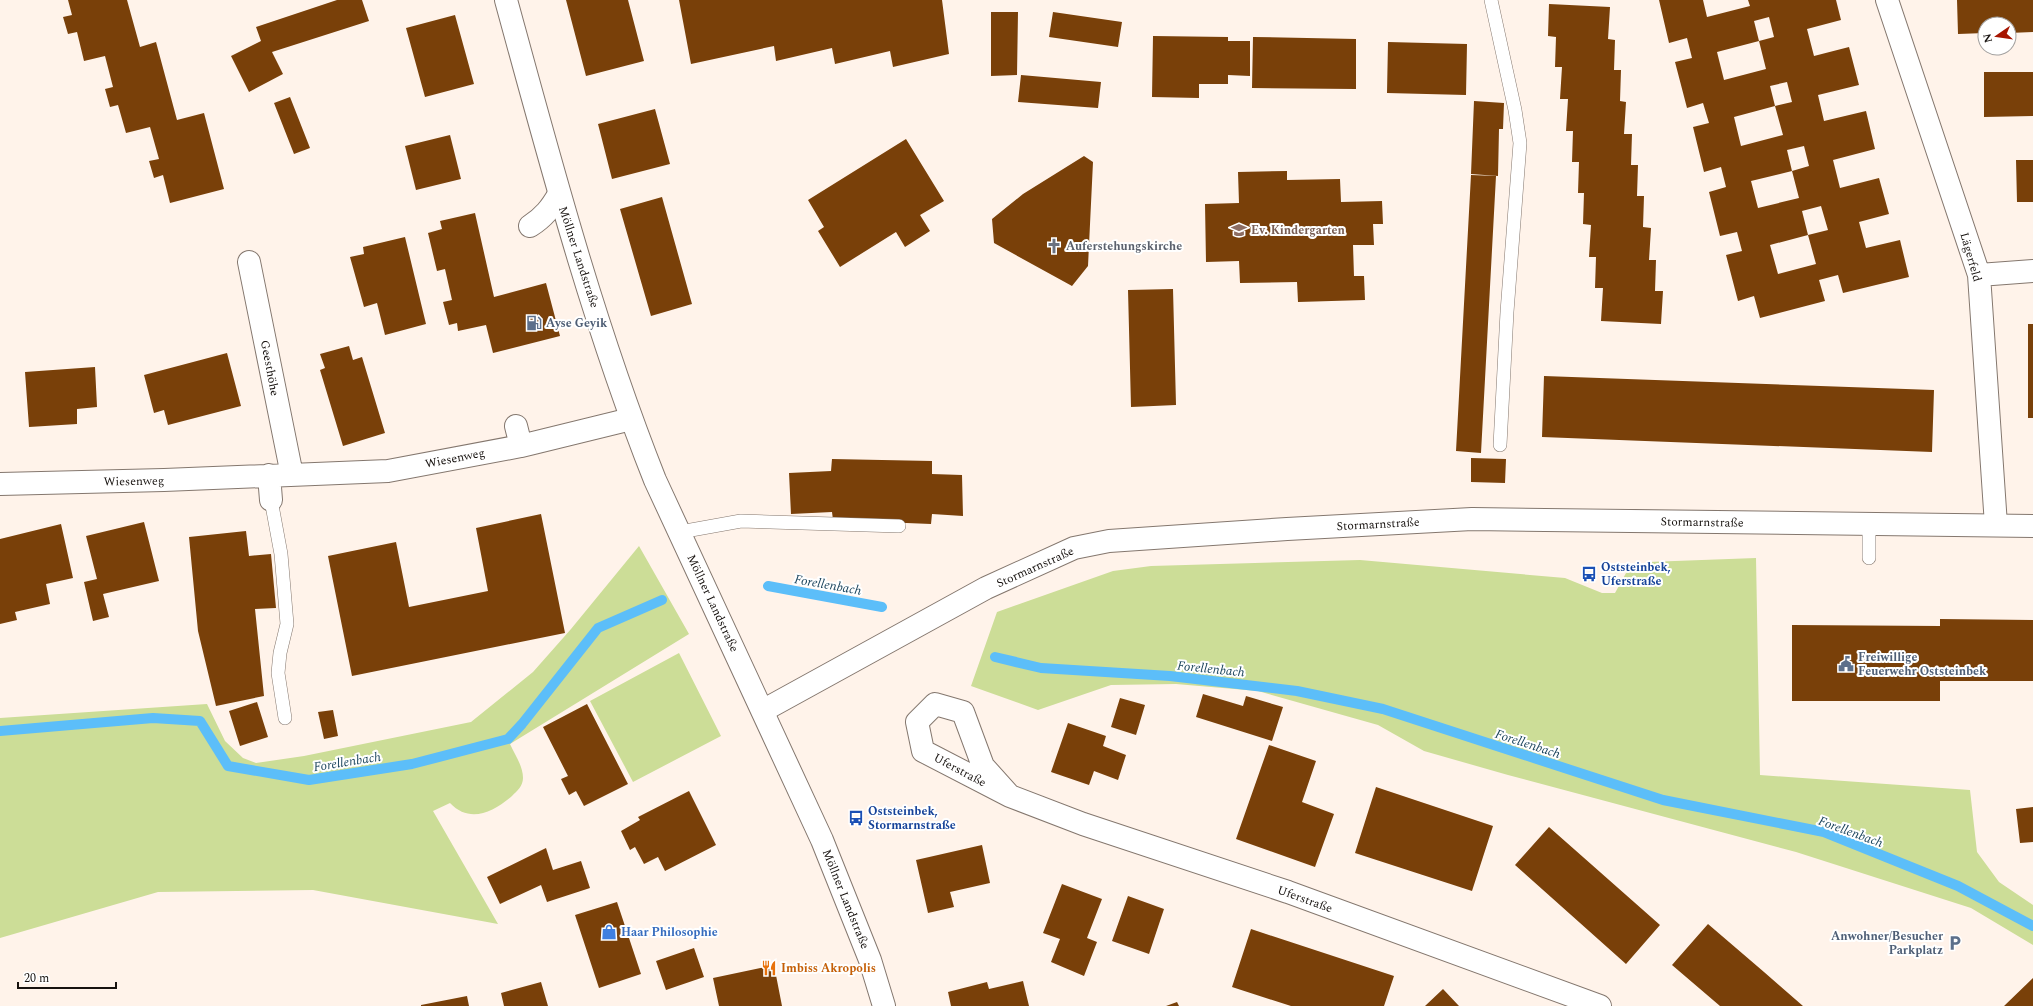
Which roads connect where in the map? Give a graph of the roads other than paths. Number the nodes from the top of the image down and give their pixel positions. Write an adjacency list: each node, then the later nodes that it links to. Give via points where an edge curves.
1 (506, 0): 4 (street, Möllner Landstraße)
2 (1491, 0): 10 (lane, via 1520,144)
3 (1887, 0): 8 (street, Lägerfeld)
4 (559, 194): 5 (street, Möllner Landstraße, via 544,216); 9 (street, Möllner Landstraße)
5 (530, 226)
6 (249, 262): 12 (street, Geesthöhe)
7 (2033, 271): 8 (street)
8 (1979, 275): 16 (street, Lägerfeld)
9 (631, 420): 12 (street, Wiesenweg, via 518,436 388,471); 19 (street, Möllner Landstraße, via 655,480)
10 (1500, 445)
11 (269, 475): 12 (street, Wiesenweg); 13 (street, Wiesenweg); 14 (street)
12 (292, 475)
13 (0, 484)
14 (271, 500): 22 (lane, via 281,554 287,624 278,673)
15 (1869, 525): 16 (street, Stormarnstraße); 20 (lane); 21 (street, Stormarnstraße, via 1472,519 1109,541 1074,548 986,588)
16 (1996, 525): 18 (street, Stormarnstraße)
17 (899, 526): 19 (lane, via 741,522)
18 (2033, 526)
19 (680, 532): 21 (street, Möllner Landstraße)
20 (1869, 558)
21 (764, 710): 24 (street, Möllner Landstraße, via 822,840 870,960)
22 (285, 718)
23 (1010, 796): 23 (street, Uferstraße, via 983,766 963,712 935,704 917,722 923,751); 25 (street, Uferstraße, via 1083,824 1288,892)
24 (884, 1006)
25 (1600, 1006)

